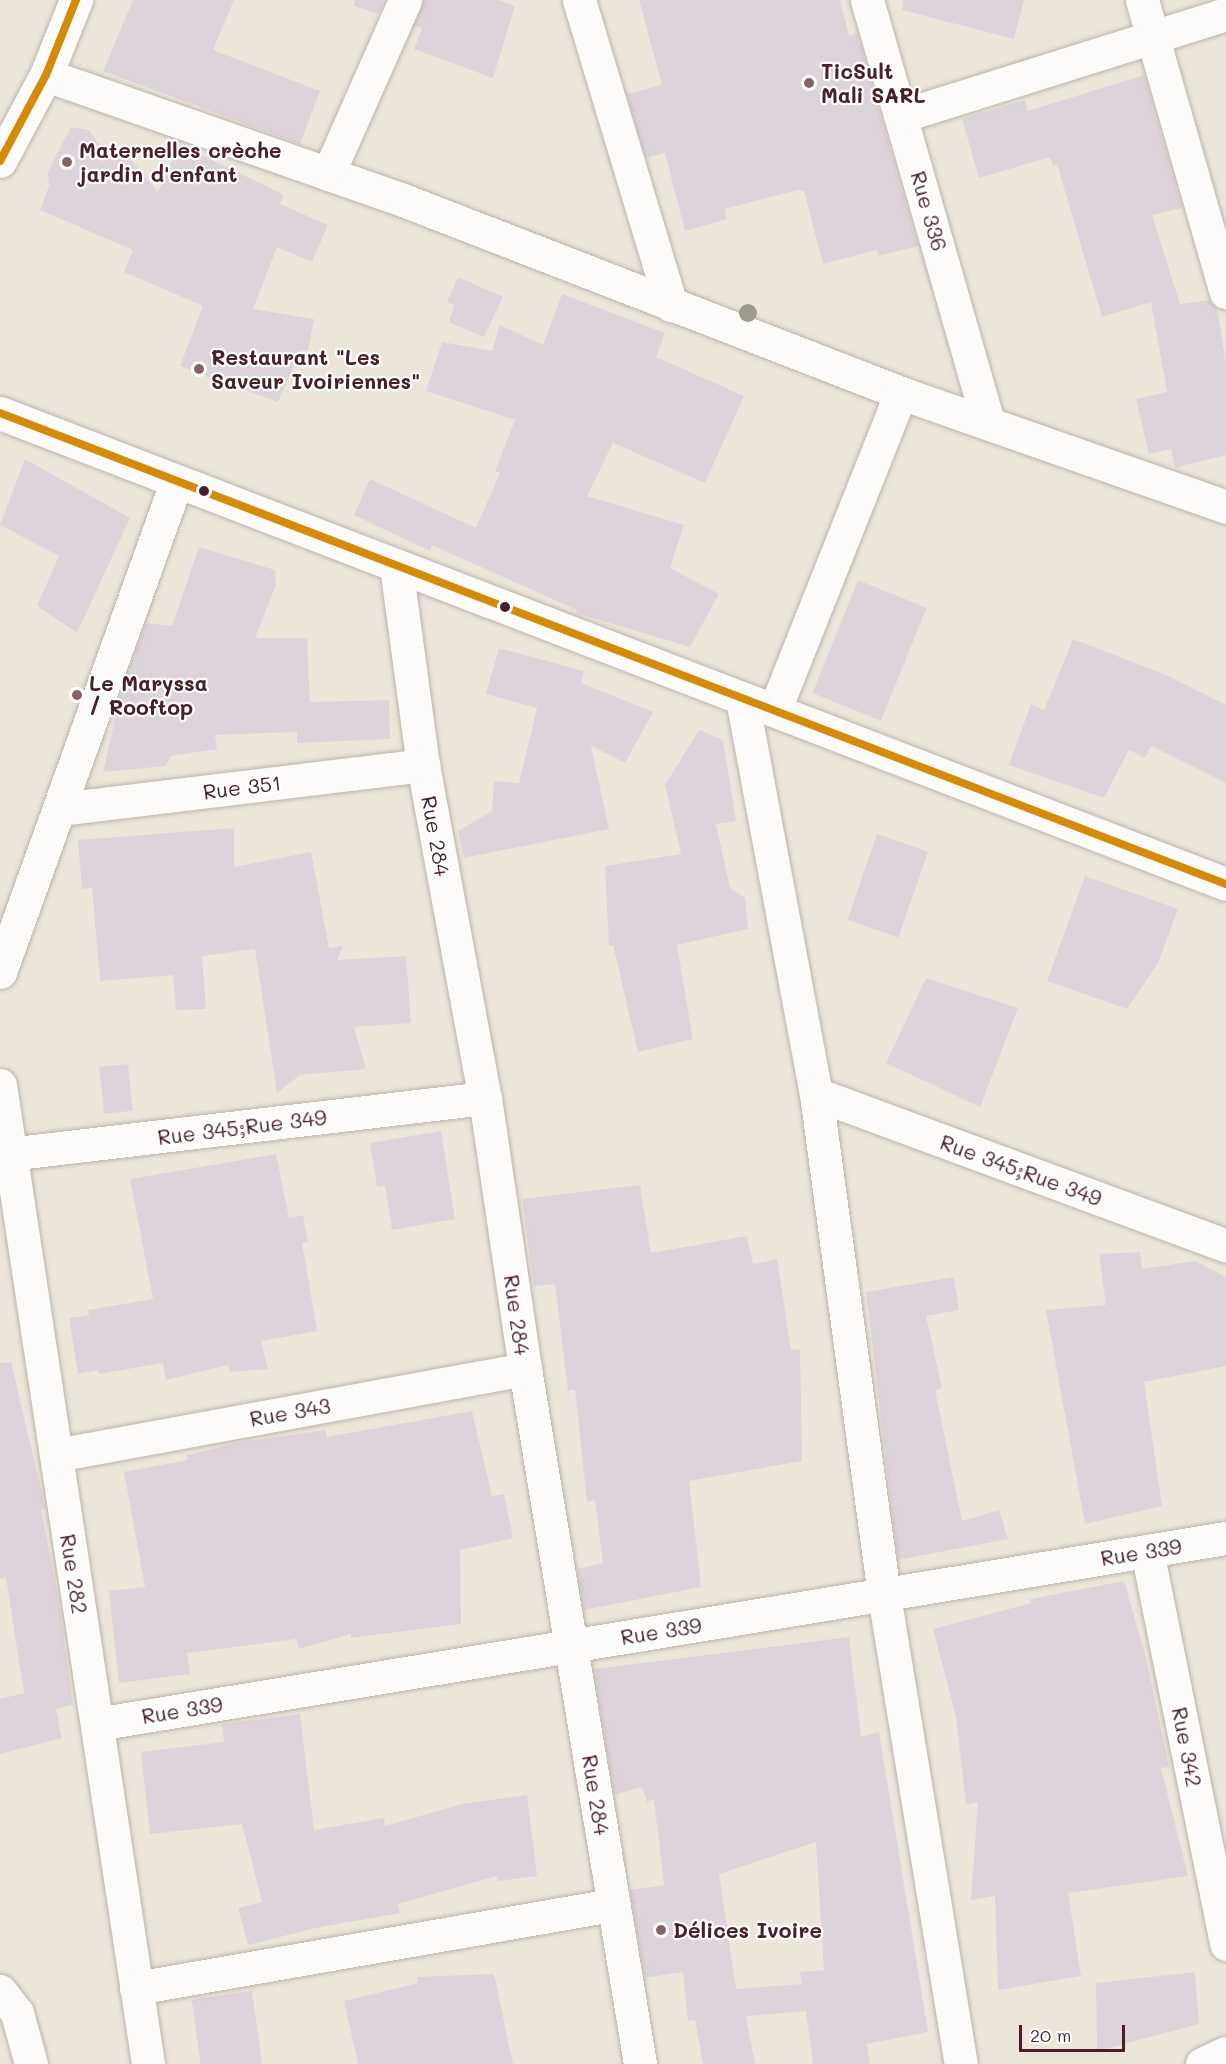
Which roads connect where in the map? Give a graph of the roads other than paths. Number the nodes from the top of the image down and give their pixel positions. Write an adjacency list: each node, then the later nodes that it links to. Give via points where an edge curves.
1 (76, 0): 8 (street)
2 (405, 0): 11 (street)
3 (579, 0): 13 (street)
4 (867, 0): 9 (street, Rue 336)
5 (1142, 0): 7 (street)
6 (1226, 14): 7 (street)
7 (1153, 38): 9 (street); 12 (street)
8 (46, 75): 10 (street); 11 (street)
9 (901, 116): 16 (street, Rue 336)
10 (0, 161)
11 (328, 174): 13 (street)
12 (1226, 292)
13 (671, 305): 14 (street)
14 (901, 393): 16 (street); 21 (street)
15 (0, 413): 17 (street)
16 (988, 422): 18 (street)
17 (176, 483): 19 (street); 23 (street)
18 (1226, 507)
19 (396, 566): 20 (street); 22 (street, Rue 284)
20 (742, 699): 21 (street); 27 (street)
21 (775, 709): 24 (street)
22 (423, 765): 23 (street, Rue 351); 28 (street, Rue 284)
23 (61, 809): 25 (street)
24 (1226, 884)
25 (0, 972)
26 (0, 1085): 29 (street, Rue 282)
27 (816, 1094): 30 (street, Rue 345;Rue 349); 35 (street)
28 (485, 1098): 29 (street, Rue 345;Rue 349); 31 (street, Rue 284)
29 (5, 1155): 32 (street, Rue 282)
30 (1226, 1246)
31 (525, 1369): 32 (street, Rue 343); 36 (street, Rue 284)
32 (56, 1455): 37 (street, Rue 282)
33 (1226, 1538): 34 (street, Rue 339)
34 (1147, 1551): 35 (street, Rue 339); 39 (street, Rue 342)
35 (884, 1595): 36 (street, Rue 339); 46 (street)
36 (571, 1646): 37 (street, Rue 339); 38 (street, Rue 284)
37 (97, 1724): 40 (street, Rue 282)
38 (614, 1905): 40 (street); 45 (street, Rue 284)
39 (1226, 1944)
40 (136, 1988): 44 (street, Rue 282)
41 (0, 1991): 43 (street, via 17,2013)
42 (1226, 2053): 47 (street)
43 (31, 2064)
44 (148, 2064)
45 (640, 2064)
46 (961, 2064)
47 (1202, 2064)

